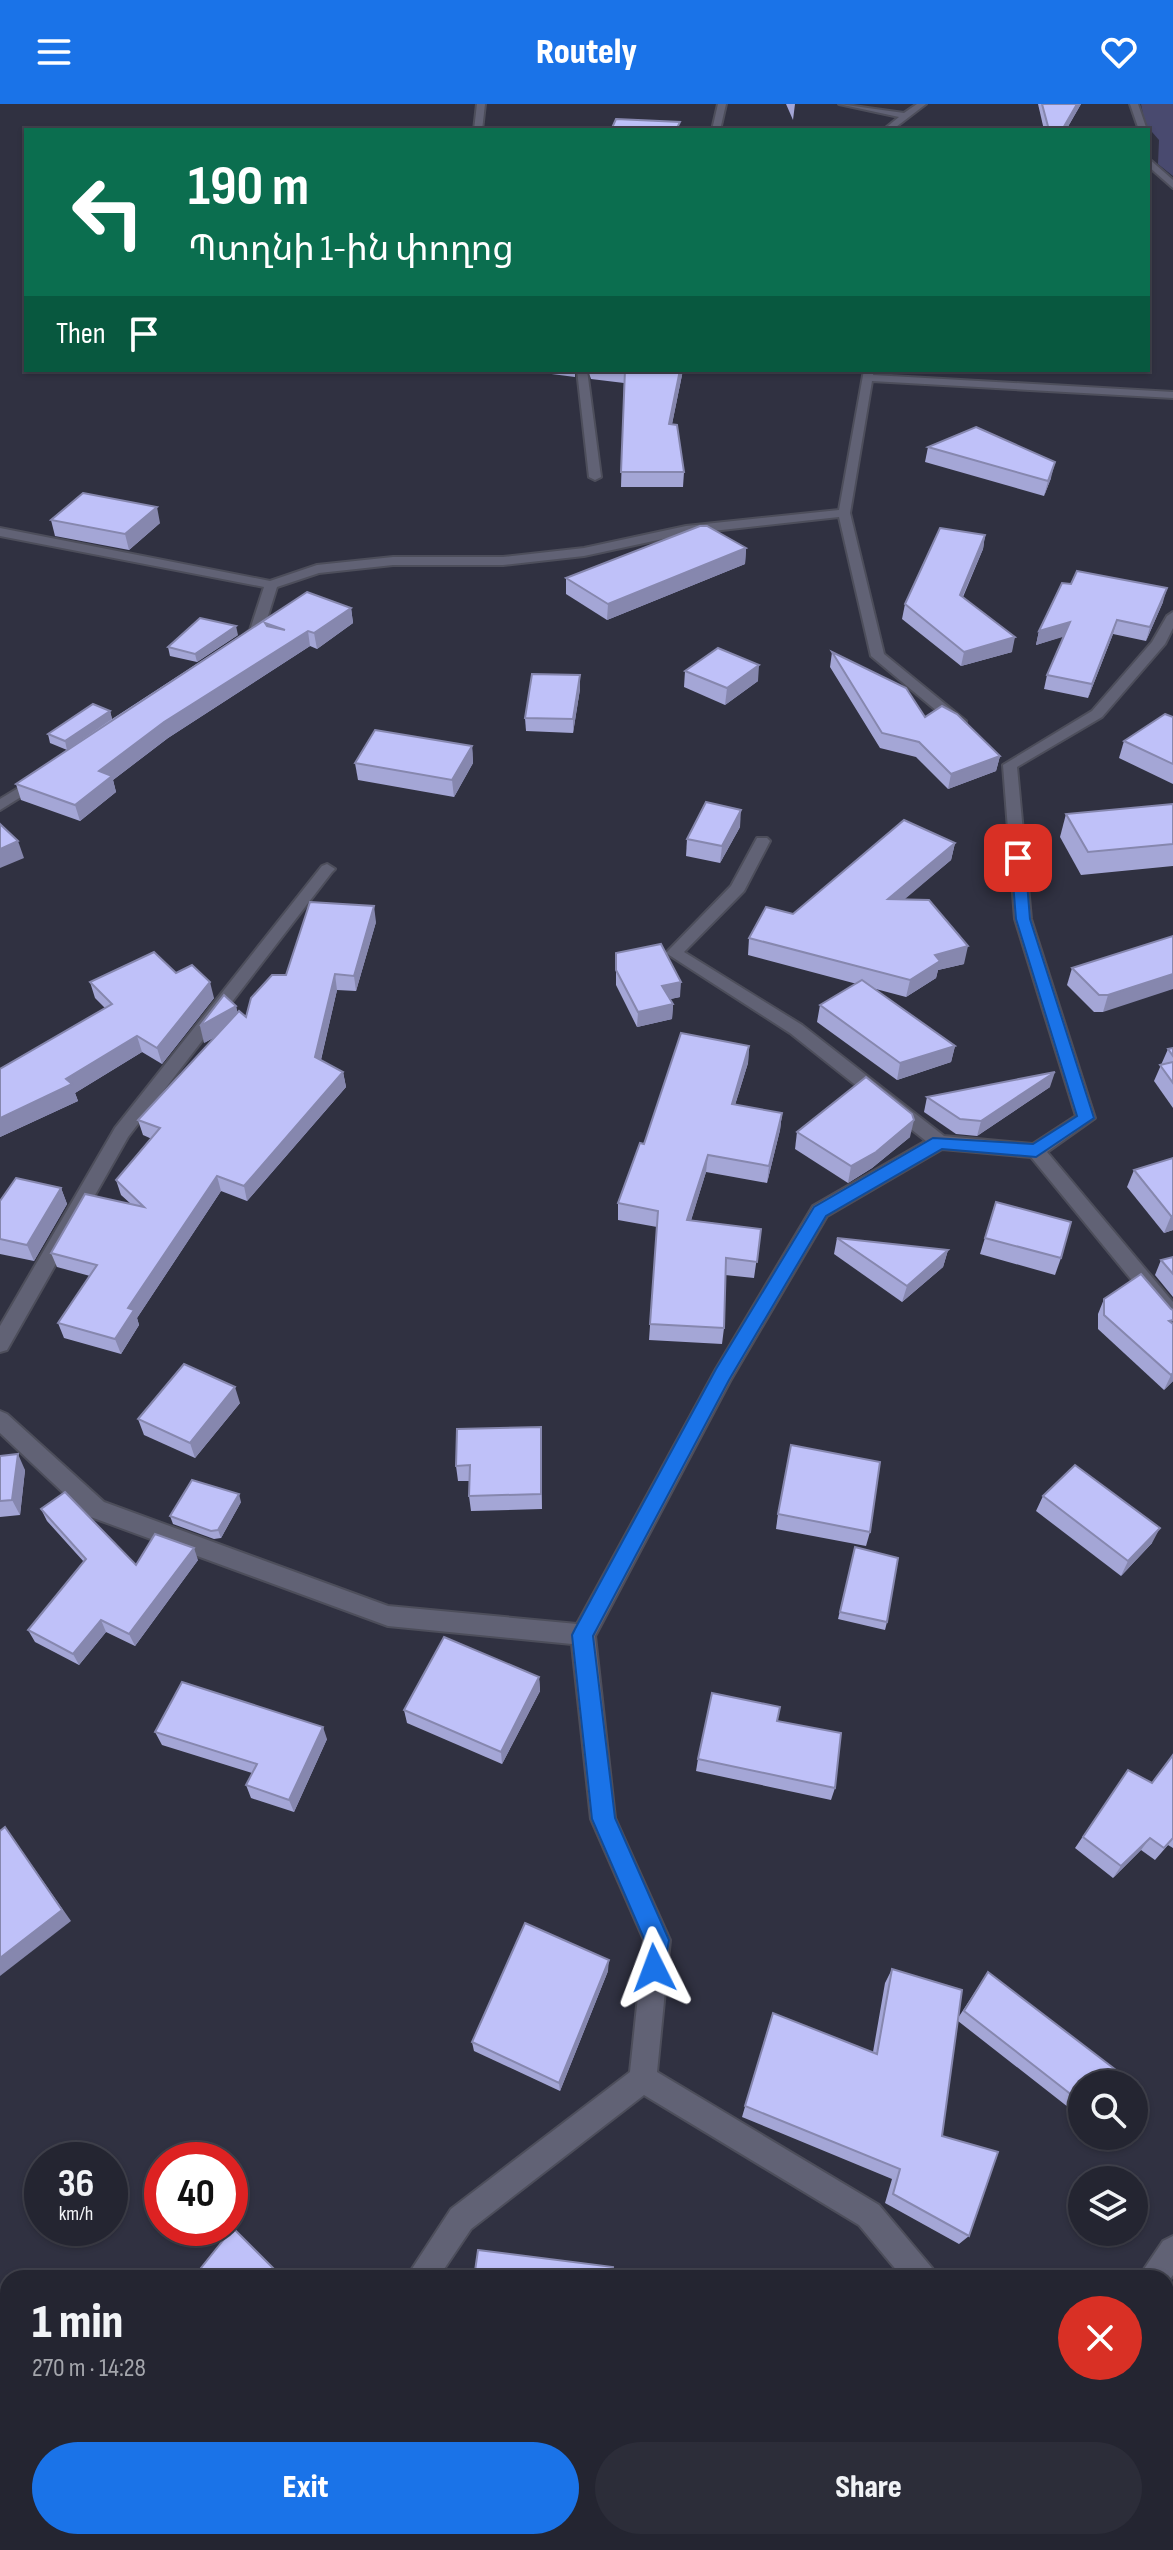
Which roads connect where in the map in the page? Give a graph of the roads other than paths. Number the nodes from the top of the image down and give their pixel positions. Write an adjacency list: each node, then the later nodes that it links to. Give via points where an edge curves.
1 (481, 104): 7 (street)
2 (722, 104): 8 (street)
3 (843, 104): 6 (street)
4 (922, 104): 6 (street)
5 (1134, 104): 10 (street)
6 (906, 116): 9 (street)
7 (478, 128)
8 (716, 128)
9 (890, 128)
10 (1142, 128)
11 (1150, 163): 12 (street)
12 (1173, 185)
13 (582, 372): 16 (street)
14 (868, 374): 15 (street); 17 (street)
15 (1173, 395)
16 (595, 477)
17 (844, 513): 19 (street, via 686,530 584,552 503,561 393,561 317,569); 22 (street, via 878,656)
18 (0, 532): 19 (street)
19 (271, 585): 21 (street, via 256,632)
20 (1173, 616): 28 (street, via 1158,644 1097,714 1004,760 1023,919 1086,1118)
21 (233, 648)
22 (974, 735)
23 (49, 772): 24 (street)
24 (0, 806)
25 (762, 841): 27 (street, via 738,888 674,953 796,1029)
26 (327, 869): 30 (street, via 121,1133)
27 (939, 1142): 28 (street); 32 (street, via 820,1211 723,1375)
28 (1036, 1151): 29 (street)
29 (1173, 1316)
30 (0, 1344)
31 (0, 1420): 32 (street, via 96,1509 388,1616)
32 (583, 1635): 33 (street, via 603,1819 657,1940)
33 (643, 2079): 35 (street, via 461,2219); 36 (street, via 869,2215)
34 (1173, 2251): 37 (street)
35 (426, 2270)
36 (915, 2270)
37 (1159, 2270)

